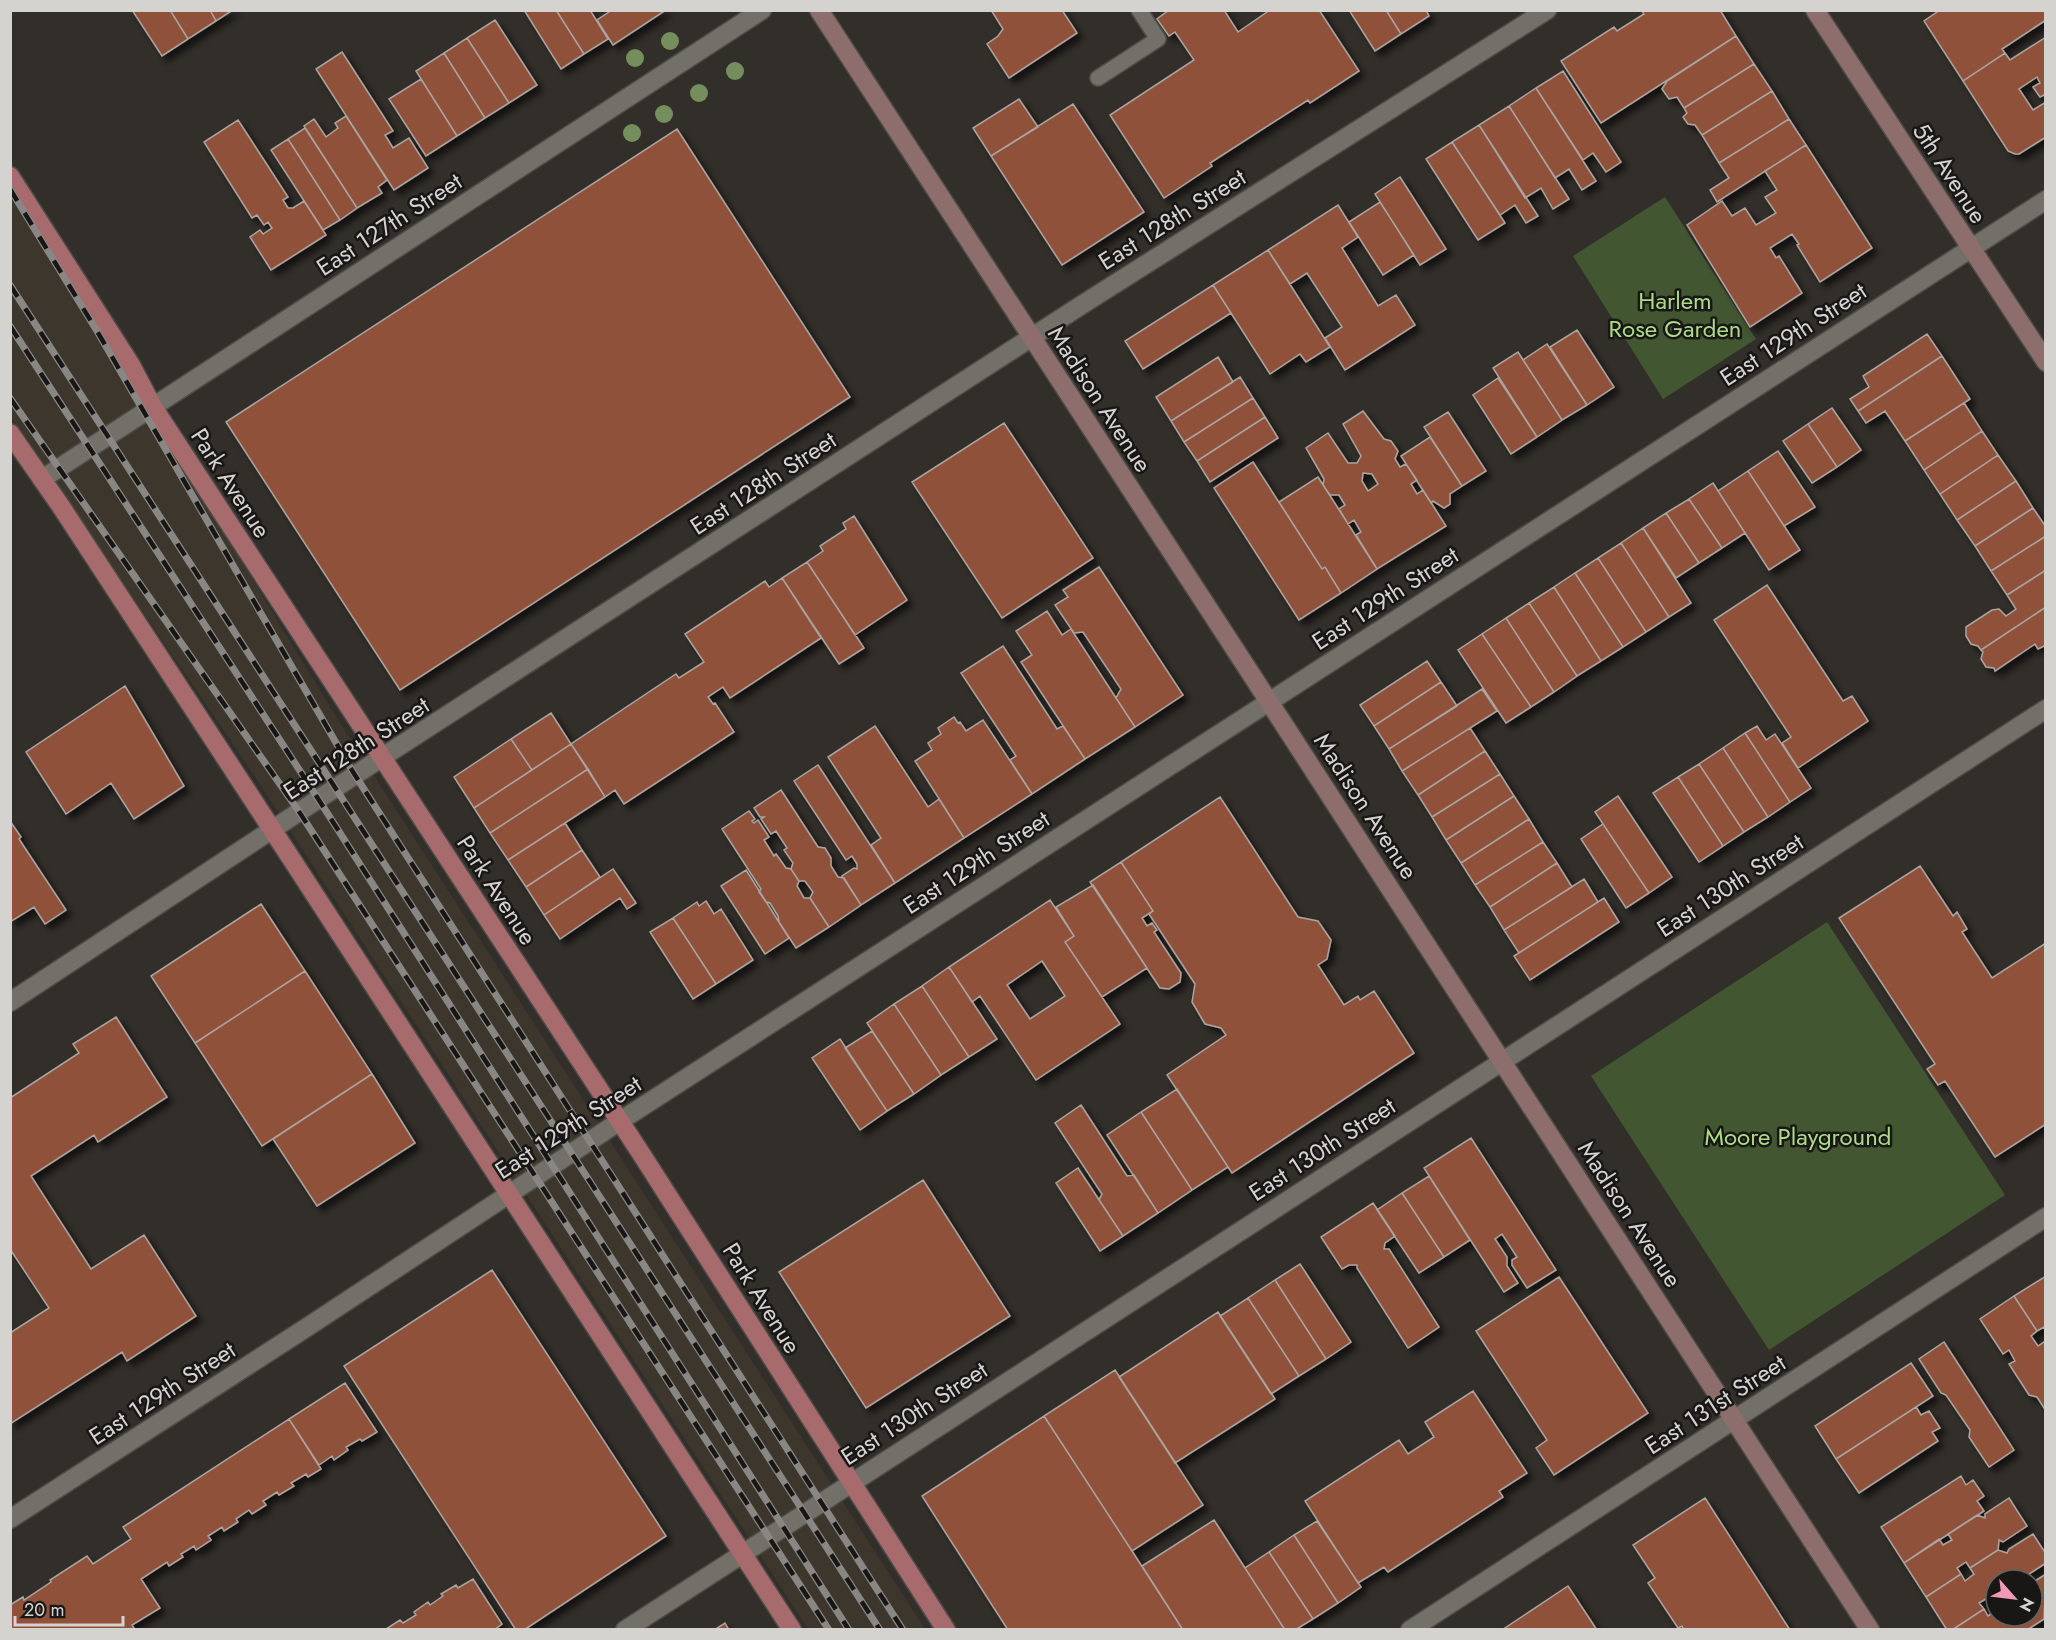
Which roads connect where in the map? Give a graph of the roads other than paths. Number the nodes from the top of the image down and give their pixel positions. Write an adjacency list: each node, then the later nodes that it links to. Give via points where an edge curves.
1 (762, 10): 12 (street, East 127th Street)
2 (819, 10): 10 (main road, Madison Avenue)
3 (1139, 10): 6 (lane, via 1158,39)
4 (1547, 10): 10 (street, East 128th Street)
5 (1815, 10): 9 (main road, 5th Avenue)
6 (1098, 78)
7 (10, 176): 12 (main road, Park Avenue, via 131,365)
8 (2046, 200): 9 (street, East 129th Street)
9 (1970, 248): 11 (main road, 5th Avenue); 15 (street, East 129th Street)
10 (1031, 338): 15 (main road, Madison Avenue); 17 (street, East 128th Street)
11 (2046, 362)
12 (153, 407): 14 (street, East 127th Street); 17 (main road, Park Avenue)
13 (10, 433): 14 (main road)
14 (42, 479): 18 (main road)
15 (1269, 702): 20 (main road, Madison Avenue); 21 (street, East 129th Street)
16 (2046, 709): 20 (street, East 130th Street)
17 (381, 758): 18 (street, East 128th Street); 21 (main road, Park Avenue)
18 (273, 831): 19 (street, East 128th Street); 22 (main road)
19 (10, 1002)
20 (1502, 1061): 24 (main road, Madison Avenue); 25 (street, East 130th Street)
21 (620, 1121): 22 (street, East 129th Street); 25 (main road, Park Avenue)
22 (509, 1195): 26 (street, East 129th Street); 27 (main road)
23 (2046, 1217): 24 (street, East 131st Street)
24 (1734, 1419): 31 (street, East 131st Street); 32 (main road, Madison Avenue)
25 (851, 1483): 27 (street, East 130th Street); 30 (main road, Park Avenue)
26 (10, 1519)
27 (744, 1553): 28 (street, East 130th Street); 29 (main road)
28 (625, 1629)
29 (792, 1629)
30 (946, 1629)
31 (1410, 1629)
32 (1870, 1629)

